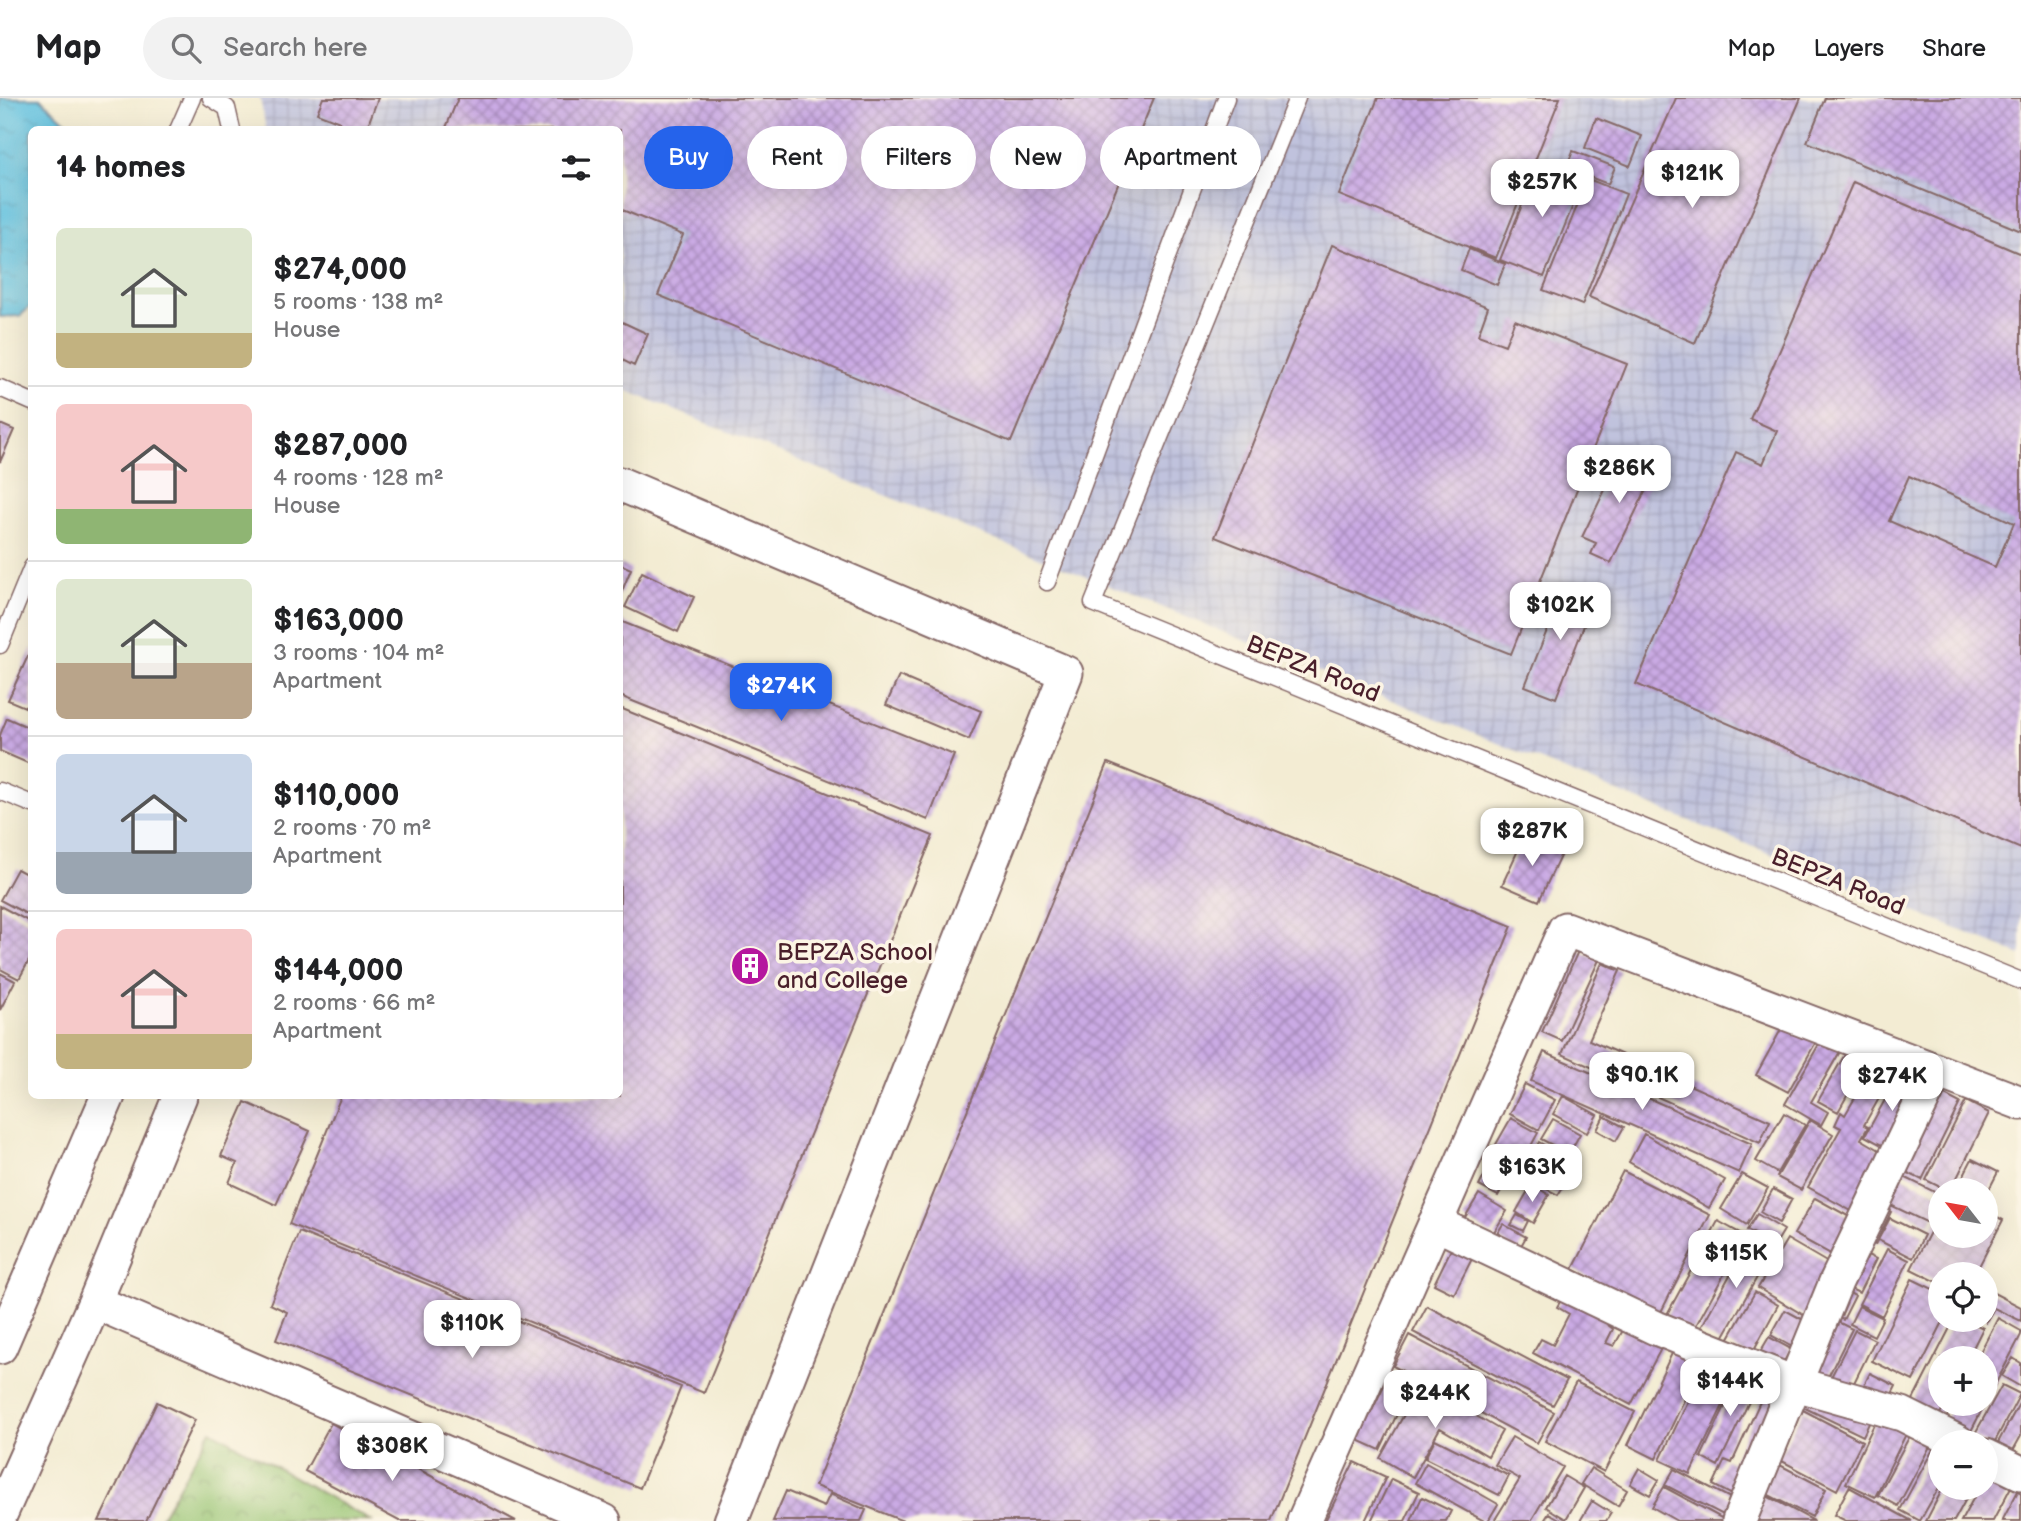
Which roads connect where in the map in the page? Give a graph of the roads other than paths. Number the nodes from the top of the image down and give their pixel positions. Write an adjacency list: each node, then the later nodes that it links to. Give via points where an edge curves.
1 (191, 98): 5 (lane)
2 (211, 98): 6 (lane, via 227,108)
3 (1226, 98): 11 (lane)
4 (1297, 98): 15 (lane, BEPZA Road, via 1093,603)
5 (180, 126)
6 (231, 126)
7 (0, 388): 8 (lane)
8 (28, 400)
9 (623, 485): 29 (street, via 1066,673)
10 (28, 577): 12 (lane)
11 (1047, 582)
12 (0, 645)
13 (0, 791): 14 (lane)
14 (28, 802)
15 (2021, 981)
16 (1936, 1072): 19 (street); 20 (street, via 1565,929); 23 (street, via 1836,1282)
17 (107, 1099): 22 (street)
18 (179, 1099): 21 (street)
19 (2021, 1103)
20 (1435, 1223): 23 (street, via 1656,1328); 30 (street)
21 (95, 1302): 27 (street); 28 (street)
22 (4, 1329)
23 (1796, 1384): 24 (street, via 1902,1414); 31 (street)
24 (1934, 1430)
25 (1998, 1462): 26 (street)
26 (2021, 1473)
27 (0, 1515)
28 (604, 1521)
29 (731, 1521)
30 (1304, 1521)
31 (1739, 1521)

